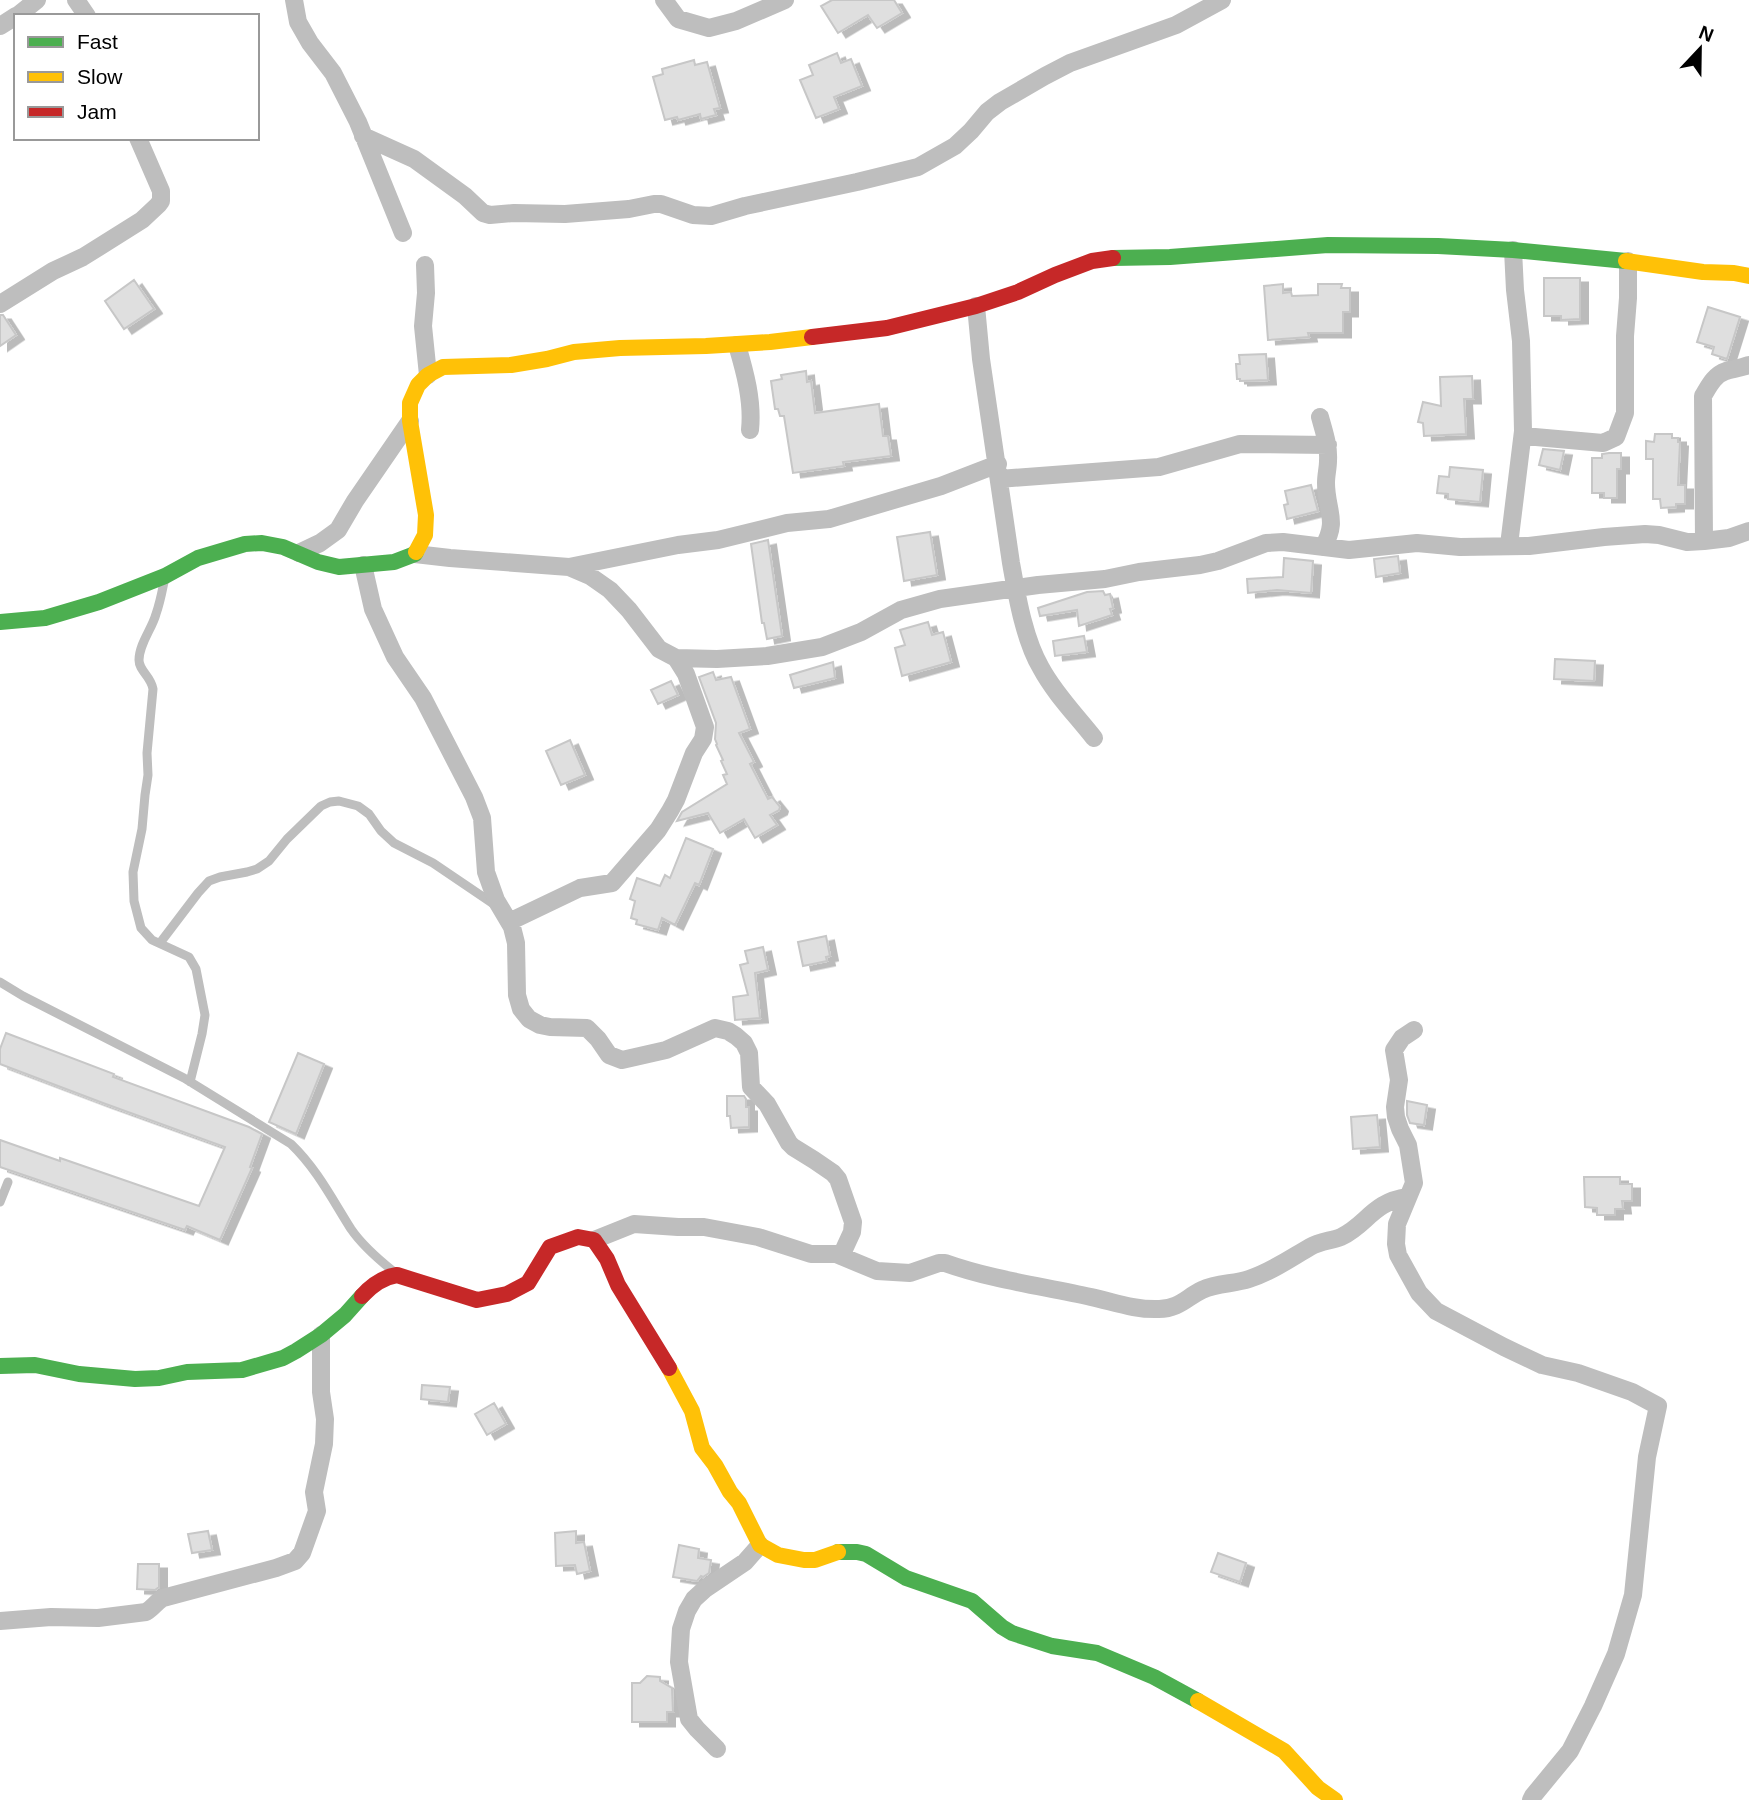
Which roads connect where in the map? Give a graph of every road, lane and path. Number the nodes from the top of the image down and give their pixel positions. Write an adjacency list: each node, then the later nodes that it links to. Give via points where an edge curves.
1 (37, 0): 6 (street)
2 (294, 0): 7 (street, via 298,22 345,94)
3 (664, 0): 4 (street, via 678,19 709,28)
4 (785, 0)
5 (1222, 0): 7 (street, via 1175,24 1045,76 1000,102 955,146 918,167 711,216 661,204 565,215 490,215 414,159)
6 (19, 14)
7 (363, 136): 9 (street)
8 (139, 140): 14 (street, via 161,191 155,209)
9 (403, 233)
10 (1513, 250): 11 (street); 15 (street, via 1328,245 1112,258 1092,261); 22 (street, via 1521,341)
11 (1628, 261): 13 (street); 22 (street, via 1625,413 1616,437 1603,443)
12 (425, 265): 18 (street, via 423,326)
13 (1749, 276)
14 (0, 304)
15 (976, 306): 16 (street, via 887,328); 24 (street)
16 (737, 345): 18 (street, via 574,352 511,365 443,367); 21 (street, via 750,406)
17 (1749, 365): 26 (street, via 1726,371 1703,396)
18 (428, 375): 20 (street, via 410,403)
19 (1320, 417): 23 (street)
20 (410, 422): 29 (street, via 338,530); 30 (street, via 426,515 425,535)
21 (750, 430)
22 (1522, 436): 27 (street)
23 (1328, 445): 24 (street, via 1240,444 1159,467); 28 (street, via 1326,482 1332,529)
24 (998, 472): 32 (street, via 829,519 787,523); 34 (street)
25 (1749, 531): 26 (street)
26 (1704, 541): 27 (street, via 1645,534)
27 (1509, 545): 28 (street)
28 (1323, 547): 34 (street, via 1266,543 1200,565)
29 (299, 553): 31 (street, via 339,567); 33 (street, via 262,543 245,544 198,558)
30 (415, 554): 31 (street); 32 (street)
31 (363, 565): 38 (street, via 373,609 395,657 423,698 474,797 482,818 486,872)
32 (569, 567): 36 (street, via 610,590 659,649)
33 (165, 576): 35 (street, via 45,618); 39 (lane, via 156,616 138,659 153,689 142,830 133,872 141,928)
34 (1016, 588): 36 (street, via 915,604 822,647 767,656); 37 (street, via 1040,667)
35 (0, 622)
36 (676, 658): 38 (street, via 686,674 705,734 664,820 612,883 580,888)
37 (1094, 738)
38 (506, 916): 39 (lane, via 433,863 394,843 358,806 339,801 321,806 257,869 209,881); 47 (street, via 516,943 517,995 531,1021 550,1027 587,1028 609,1055 622,1060 666,1050 715,1028 744,1043 753,1091 767,1104 793,1147 838,1179 853,1222)
39 (160, 943): 42 (lane, via 189,957 197,969 204,1000 202,1034)
40 (0, 982): 42 (lane)
41 (1414, 1030): 44 (street, via 1394,1050 1399,1080 1396,1117 1408,1145 1414,1183)
42 (190, 1082): 48 (lane, via 298,1151 333,1196 352,1230)
43 (8, 1182): 45 (lane)
44 (1408, 1197): 47 (street, via 1387,1202 1338,1238 1311,1246 1262,1274 1200,1290 1184,1303 1161,1309 1128,1306 945,1263 898,1274 872,1270); 55 (street, via 1397,1224 1398,1255 1419,1293 1436,1311 1542,1365 1632,1392 1658,1406 1647,1457 1633,1595 1616,1654 1570,1751)
45 (0, 1202)
46 (594, 1240): 47 (street, via 634,1223 704,1227 758,1237 811,1254); 48 (street, via 578,1237 550,1247 528,1283 507,1294 477,1300); 51 (street, via 670,1369 692,1411 702,1447)
47 (841, 1256)
48 (397, 1275): 49 (street, via 369,1288)
49 (321, 1335): 50 (street, via 283,1358 242,1370 135,1378); 52 (street, via 325,1419 314,1492 317,1511 295,1561 163,1598 146,1612)
50 (0, 1366)
51 (760, 1545): 53 (street, via 694,1600 681,1629 678,1662 689,1719); 54 (street, via 778,1555 804,1560 836,1552 866,1554 906,1578 972,1601 1012,1633 1097,1653 1154,1677 1284,1751)
52 (0, 1621)
53 (717, 1749)
54 (1335, 1800)
55 (1531, 1800)

